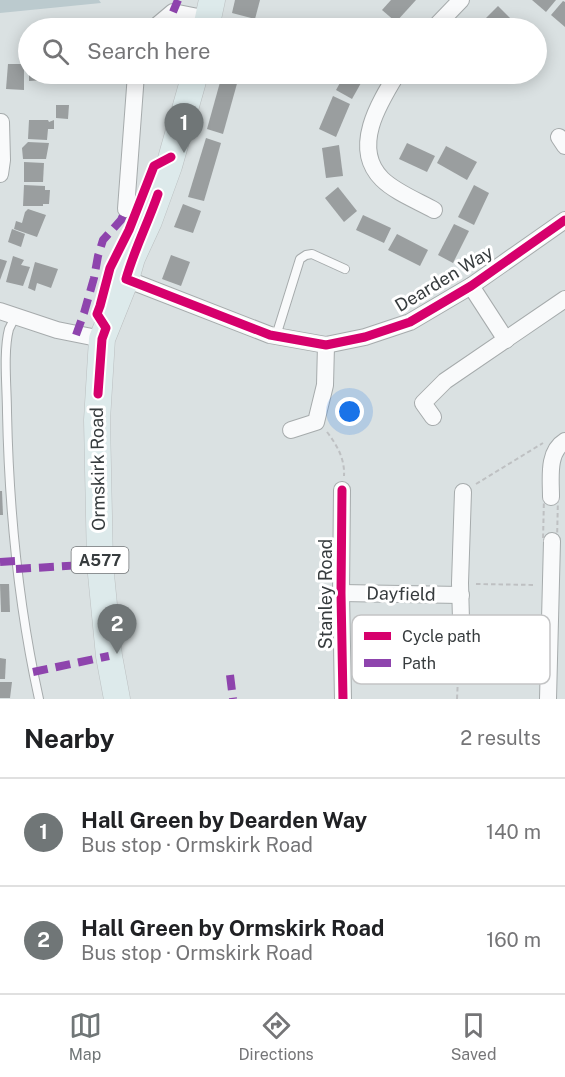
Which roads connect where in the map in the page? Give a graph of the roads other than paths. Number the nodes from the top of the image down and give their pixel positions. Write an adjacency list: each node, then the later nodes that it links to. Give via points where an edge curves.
1 (461, 0): 4 (street)
2 (209, 16): 3 (street, via 173,12)
3 (166, 18)
4 (444, 18)
5 (138, 84): 10 (street)
6 (192, 84): 14 (main road, Ormskirk Road / A577, via 169,166)
7 (391, 84): 11 (street, via 370,129 371,164 382,179)
8 (4, 121): 9 (street)
9 (0, 174)
10 (126, 208)
11 (434, 210)
12 (565, 220): 15 (street, Dearden Way)
13 (345, 269): 18 (lane, via 312,254 300,259)
14 (126, 279): 18 (street, Dearden Way); 19 (main road, Ormskirk Road / A577)
15 (471, 286): 20 (street); 21 (street, Dearden Way, via 410,322 365,338)
16 (565, 299): 20 (street)
17 (8, 314): 19 (street); 25 (lane)
18 (276, 336): 21 (street, Dearden Way)
19 (102, 339): 37 (main road, Ormskirk Road / A577, via 97,420 100,564)
20 (506, 340): 22 (street, via 445,381)
21 (326, 345): 23 (street, via 322,427)
22 (423, 408)
23 (291, 430)
24 (563, 442): 28 (street, via 555,451 551,468)
25 (4, 456): 36 (lane, via 21,610)
26 (342, 490): 32 (street, Stanley Road)
27 (463, 492): 30 (street)
28 (551, 497)
29 (552, 541): 31 (street)
30 (461, 589): 32 (street, Dayfield); 33 (street)
31 (556, 591): 34 (street)
32 (341, 593): 38 (street, Stanley Road)
33 (461, 615)
34 (550, 672)
35 (549, 684): 39 (street)
36 (39, 699)
37 (117, 699)
38 (343, 699)
39 (548, 699)

